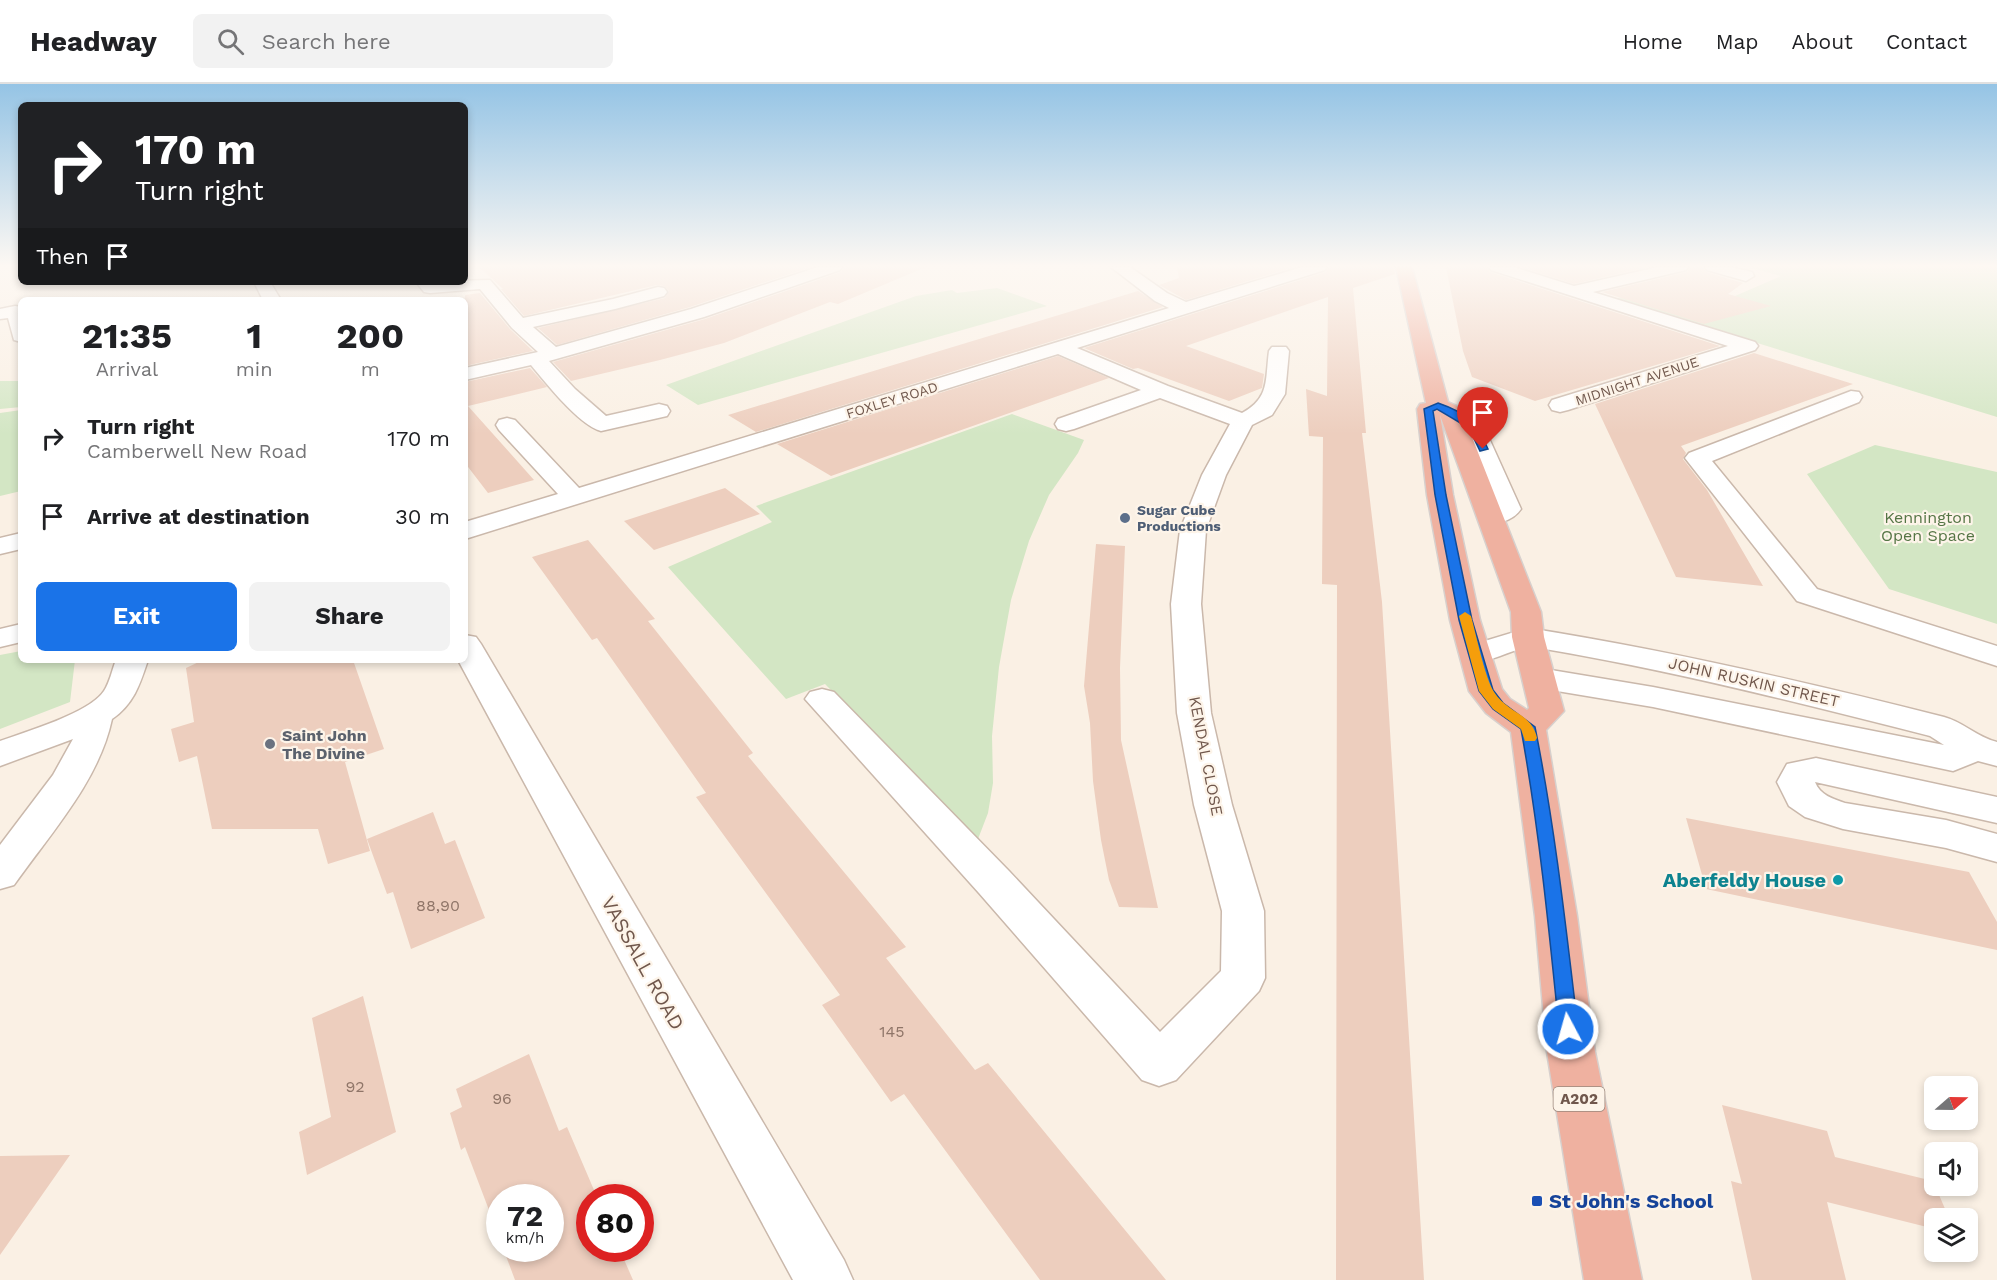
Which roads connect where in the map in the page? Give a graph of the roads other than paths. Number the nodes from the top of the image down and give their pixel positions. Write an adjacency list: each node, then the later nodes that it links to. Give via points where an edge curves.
1 (16, 323): 8 (street)
2 (525, 323): 7 (street)
3 (667, 323): 11 (street)
4 (1138, 323): 9 (street, FOXLEY ROAD)
5 (1420, 323): 17 (highway)
6 (1674, 323): 15 (street, MIDNIGHT AVENUE, via 1748,346)
7 (519, 324): 11 (street)
8 (18, 342)
9 (1061, 348): 13 (street); 21 (street, FOXLEY ROAD)
10 (1279, 351): 18 (street, via 1274,394 1264,410)
11 (545, 357): 12 (street); 16 (street, via 567,394 601,424)
12 (468, 373)
13 (1160, 391): 18 (street); 19 (street)
14 (1851, 397): 31 (street, via 1697,458 1807,595)
15 (1560, 405)
16 (658, 411)
17 (1445, 411): 22 (street, via 1473,427 1503,492 1508,509); 30 (highway, via 1428,409 1440,495)
18 (1242, 421): 34 (street, KENDAL CLOSE, via 1214,475 1193,530 1186,604 1194,712 1243,911 1243,978 1159,1065)
19 (1066, 424)
20 (507, 425): 21 (street)
21 (575, 498): 23 (street, FOXLEY ROAD)
22 (1490, 516): 28 (highway, via 1526,612)
23 (468, 530)
24 (18, 542): 25 (street)
25 (0, 546)
26 (18, 634): 27 (street)
27 (0, 638)
28 (1528, 638): 30 (street); 33 (highway); 37 (street, JOHN RUSKIN STREET, via 1651,659 1864,708 1942,728)
29 (468, 649): 42 (street, VASSALL ROAD)
30 (1476, 654): 36 (highway, via 1486,691 1498,706)
31 (1997, 656)
32 (131, 663): 35 (street, via 118,694)
33 (1539, 678): 36 (highway, via 1547,711); 37 (street, JOHN RUSKIN STREET, via 1653,697 1953,759)
34 (822, 699)
35 (96, 715): 38 (street); 41 (street, via 90,741 68,782)
36 (1528, 727): 43 (highway, A202, via 1571,1052)
37 (1985, 751)
38 (0, 754)
39 (1997, 810): 40 (street, via 1816,770 1800,773 1796,782 1802,797 1818,808)
40 (1997, 848)
41 (0, 874)
42 (824, 1280)
43 (1613, 1280)

